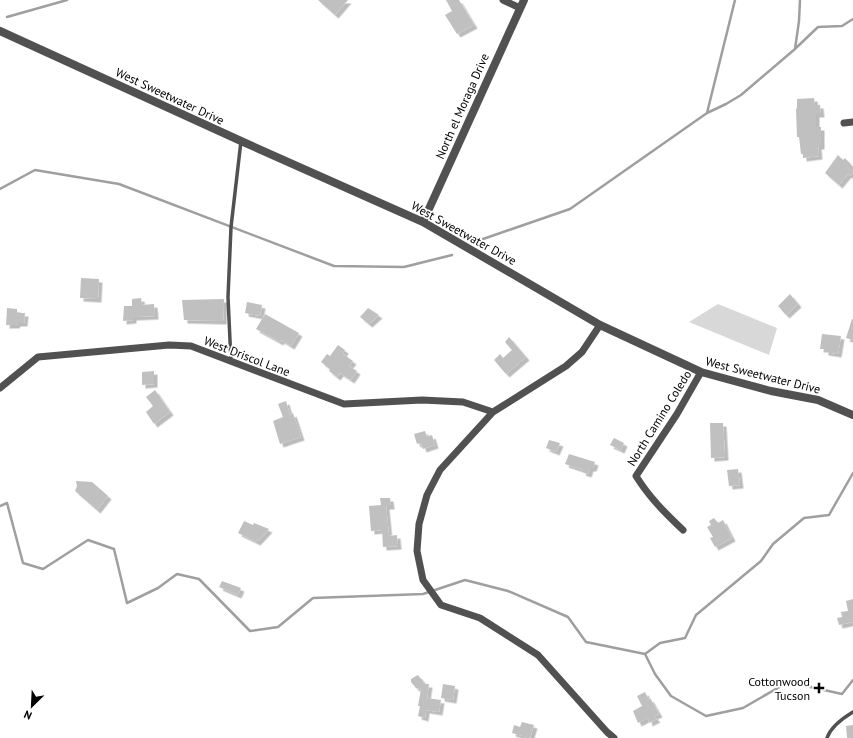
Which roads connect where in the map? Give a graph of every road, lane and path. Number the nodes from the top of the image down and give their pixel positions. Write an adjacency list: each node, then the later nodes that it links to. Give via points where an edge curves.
1 (503, 0): 2 (street)
2 (522, 4): 7 (street, North el Moraga Drive)
3 (0, 31): 6 (street, West Sweetwater Drive)
4 (853, 122): 5 (street)
5 (844, 124)
6 (241, 141): 7 (street, West Sweetwater Drive); 9 (lane, via 231,227 228,289)
7 (423, 222): 8 (street, West Sweetwater Drive)
8 (600, 325): 10 (street, West Sweetwater Drive); 12 (street, via 582,352 566,366)
9 (231, 362): 11 (street, West Driscol Lane, via 191,346 169,345 38,357); 12 (street, West Driscol Lane, via 344,404 422,400 463,402)
10 (701, 372): 13 (street, West Sweetwater Drive, via 818,400); 14 (street, North Camino Coledo, via 636,476 659,507)
11 (0, 388)
12 (493, 412): 16 (street, via 440,470 428,495 419,524 417,551 422,580 441,605 480,618 538,655)
13 (853, 415)
14 (683, 530)
15 (853, 712): 17 (lane, via 838,723)
16 (614, 738)
17 (828, 738)

